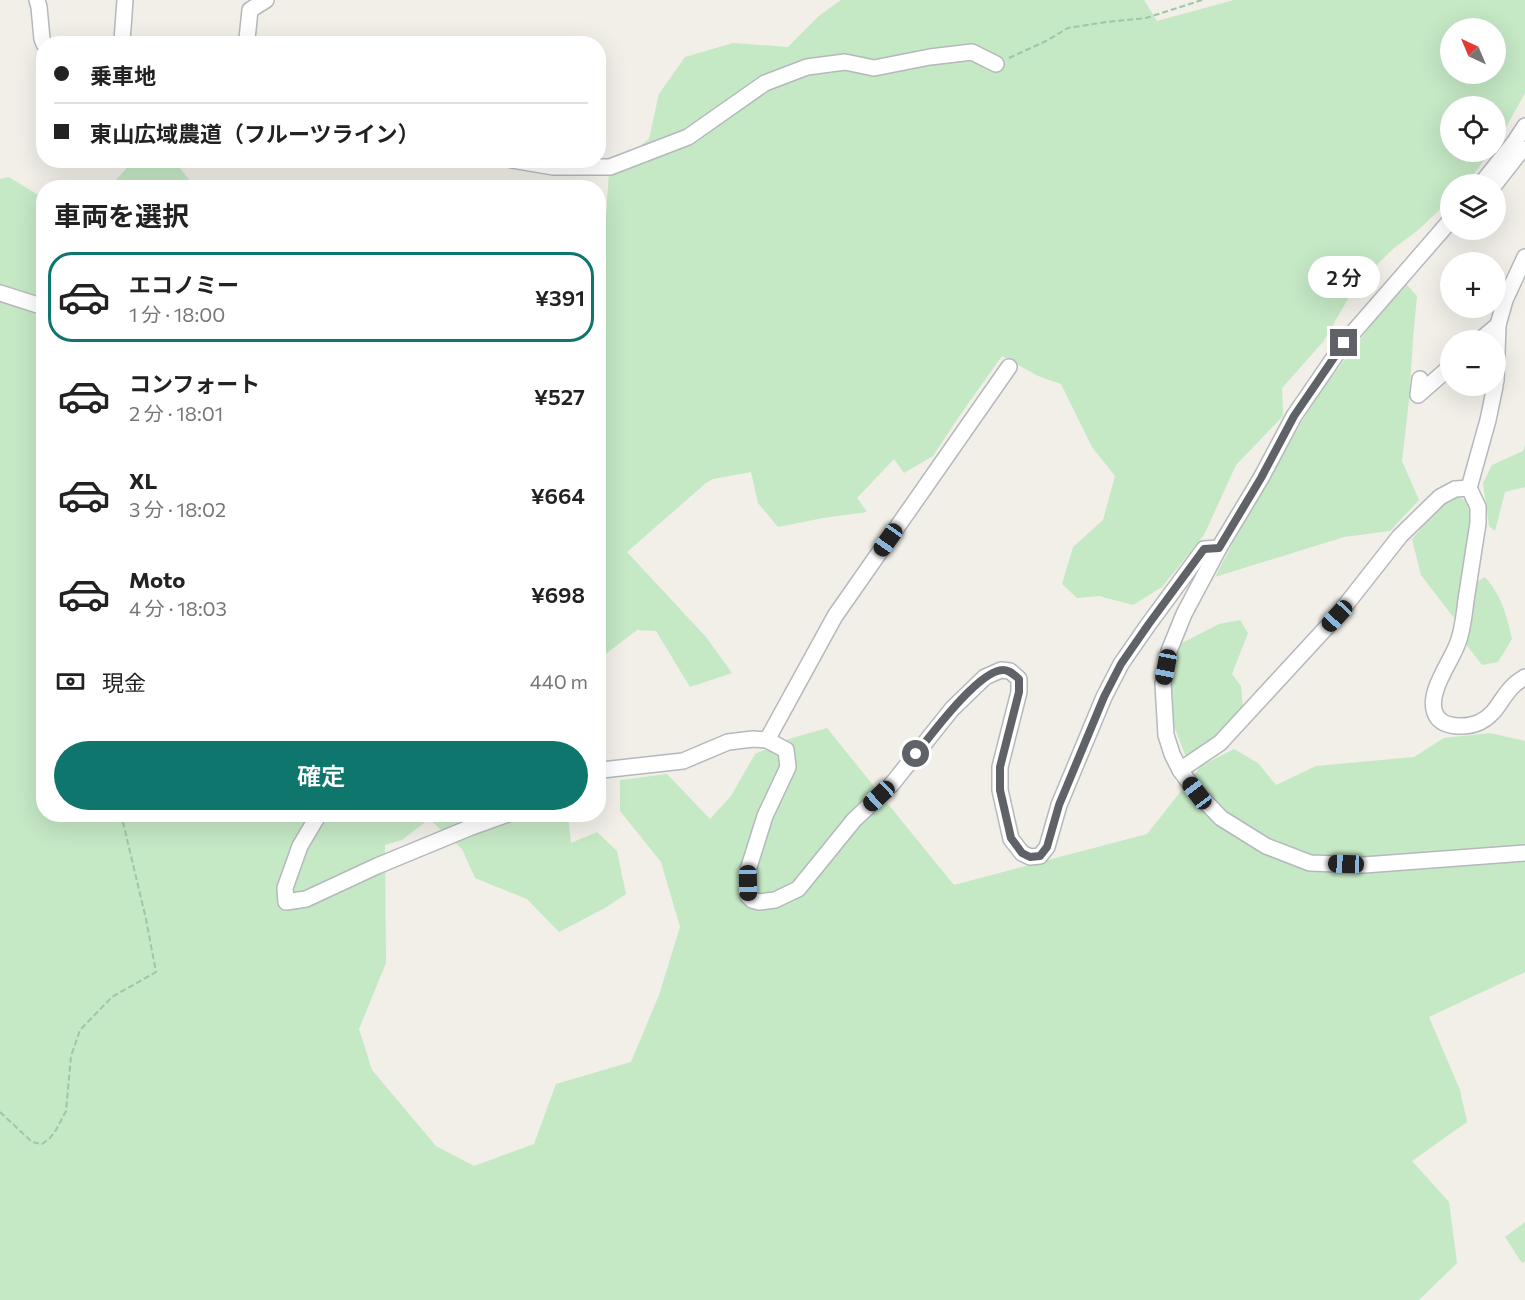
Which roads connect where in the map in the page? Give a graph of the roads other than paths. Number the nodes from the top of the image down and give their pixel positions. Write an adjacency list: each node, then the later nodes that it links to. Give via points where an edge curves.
1 (37, 0): 4 (street)
2 (125, 0): 5 (street)
3 (266, 0): 6 (street, via 250,10)
4 (42, 36)
5 (122, 36)
6 (247, 36)
7 (996, 64): 10 (street, via 972,52 874,68 845,62 807,67 765,83 688,137)
8 (1525, 126): 11 (street)
9 (1525, 149): 12 (street)
10 (606, 167)
11 (1489, 174)
12 (1503, 174)
13 (1440, 233): 25 (street, via 1344,343 1294,416)
14 (1525, 257): 17 (street)
15 (0, 293): 16 (street)
16 (36, 304)
17 (1498, 325): 18 (street); 19 (street)
18 (1492, 330)
19 (1498, 330)
20 (1009, 367): 27 (street, via 835,616)
21 (1440, 375): 22 (street, via 1418,395)
22 (1420, 379)
23 (1493, 396): 24 (street)
24 (1469, 488): 26 (street, via 1478,507 1478,523 1458,643 1438,682 1433,698 1435,714 1450,726 1478,722 1493,713 1513,686); 29 (street, via 1455,489 1440,497 1400,536 1337,616 1220,743)
25 (1219, 548): 27 (street, via 1204,549 1121,664 1040,856 1022,853 1011,838 1000,790 1000,767 1019,692 1019,679 1010,671 1001,670 985,677 952,709 892,784 854,820 798,889 775,900 759,902 748,896 748,870 765,816 788,767 786,750); 29 (street, via 1184,614 1169,651 1163,684 1166,735)
26 (1525, 678)
27 (767, 740): 28 (street, via 728,742 683,761)
28 (606, 770)
29 (1180, 770): 32 (street, via 1221,818 1266,846 1310,863 1364,865)
30 (314, 822): 31 (street, via 300,846 285,888 286,902 306,899)
31 (486, 822)
32 (1525, 853)

